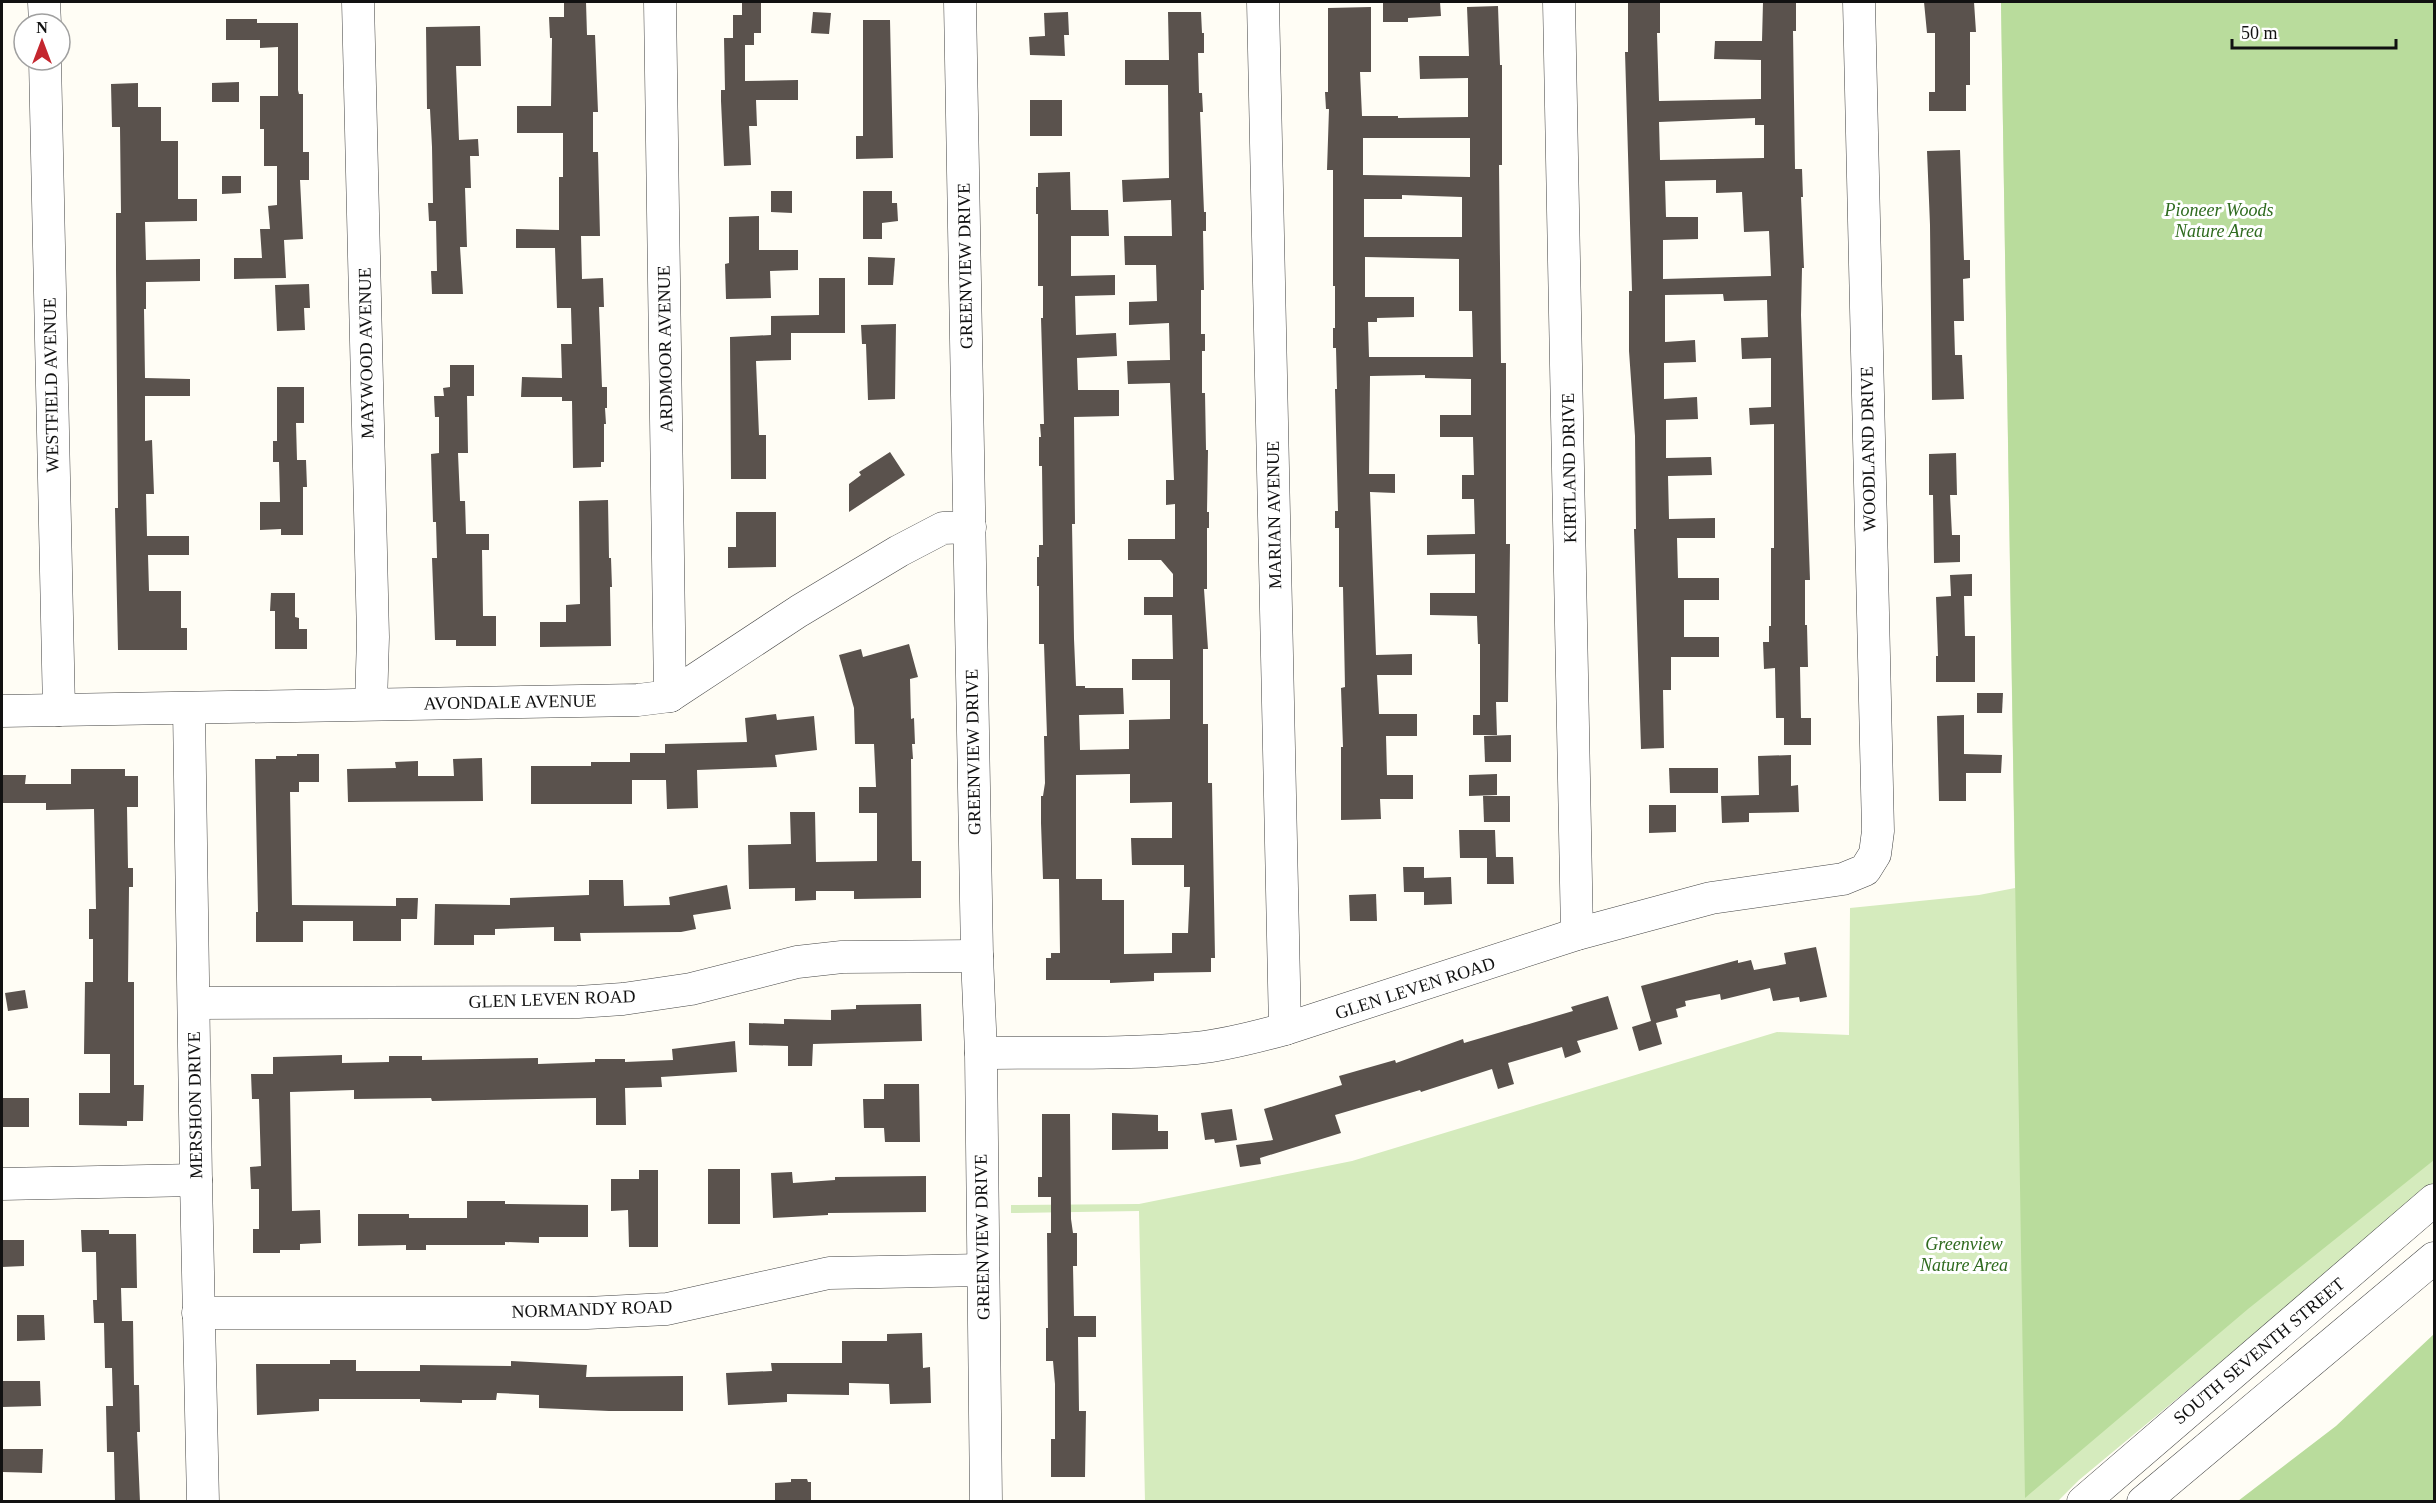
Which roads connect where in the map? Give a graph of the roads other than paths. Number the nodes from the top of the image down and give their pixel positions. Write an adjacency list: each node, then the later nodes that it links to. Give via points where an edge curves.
1 (358, 2): 10 (street, MAYWOOD AVENUE, via 373,637)
2 (660, 2): 9 (street, ARDMOOR AVENUE)
3 (960, 2): 8 (street, GREENVIEW DRIVE)
4 (1263, 2): 18 (street, MARIAN AVENUE)
5 (1559, 2): 15 (street, KIRTLAND DRIVE)
6 (1859, 2): 14 (street, WOODLAND DRIVE, via 1878,831 1875,854 1865,870)
7 (45, 72): 12 (street, WESTFIELD AVENUE)
8 (970, 527): 9 (street, AVONDALE AVENUE, via 943,528 899,551); 16 (street, GREENVIEW DRIVE)
9 (670, 696): 10 (street, AVONDALE AVENUE, via 638,700)
10 (371, 704): 11 (street, AVONDALE AVENUE)
11 (189, 709): 12 (street, AVONDALE AVENUE); 17 (street, MERSHON DRIVE)
12 (59, 710): 13 (street, AVONDALE AVENUE)
13 (2, 711)
14 (1843, 879): 15 (street, GLEN LEVEN ROAD, via 1711,898)
15 (1577, 934): 18 (street, GLEN LEVEN ROAD)
16 (977, 956): 17 (street, GLEN LEVEN ROAD, via 842,957 796,962 691,989 578,1002); 19 (street, GREENVIEW DRIVE)
17 (194, 1003): 20 (street, MERSHON DRIVE)
18 (1285, 1029): 19 (street, GLEN LEVEN ROAD, via 1196,1048)
19 (981, 1053): 24 (street, GREENVIEW DRIVE)
20 (196, 1180): 21 (street); 25 (street, MERSHON DRIVE)
21 (2, 1184)
22 (2434, 1200): 28 (street, SOUTH SEVENTH STREET)
23 (2434, 1258): 29 (street)
24 (982, 1270): 25 (street, NORMANDY ROAD, via 829,1274 667,1309 586,1313); 27 (street, GREENVIEW DRIVE)
25 (198, 1313): 26 (street, MERSHON DRIVE)
26 (204, 1502)
27 (986, 1502)
28 (2083, 1502)
29 (2143, 1502)

